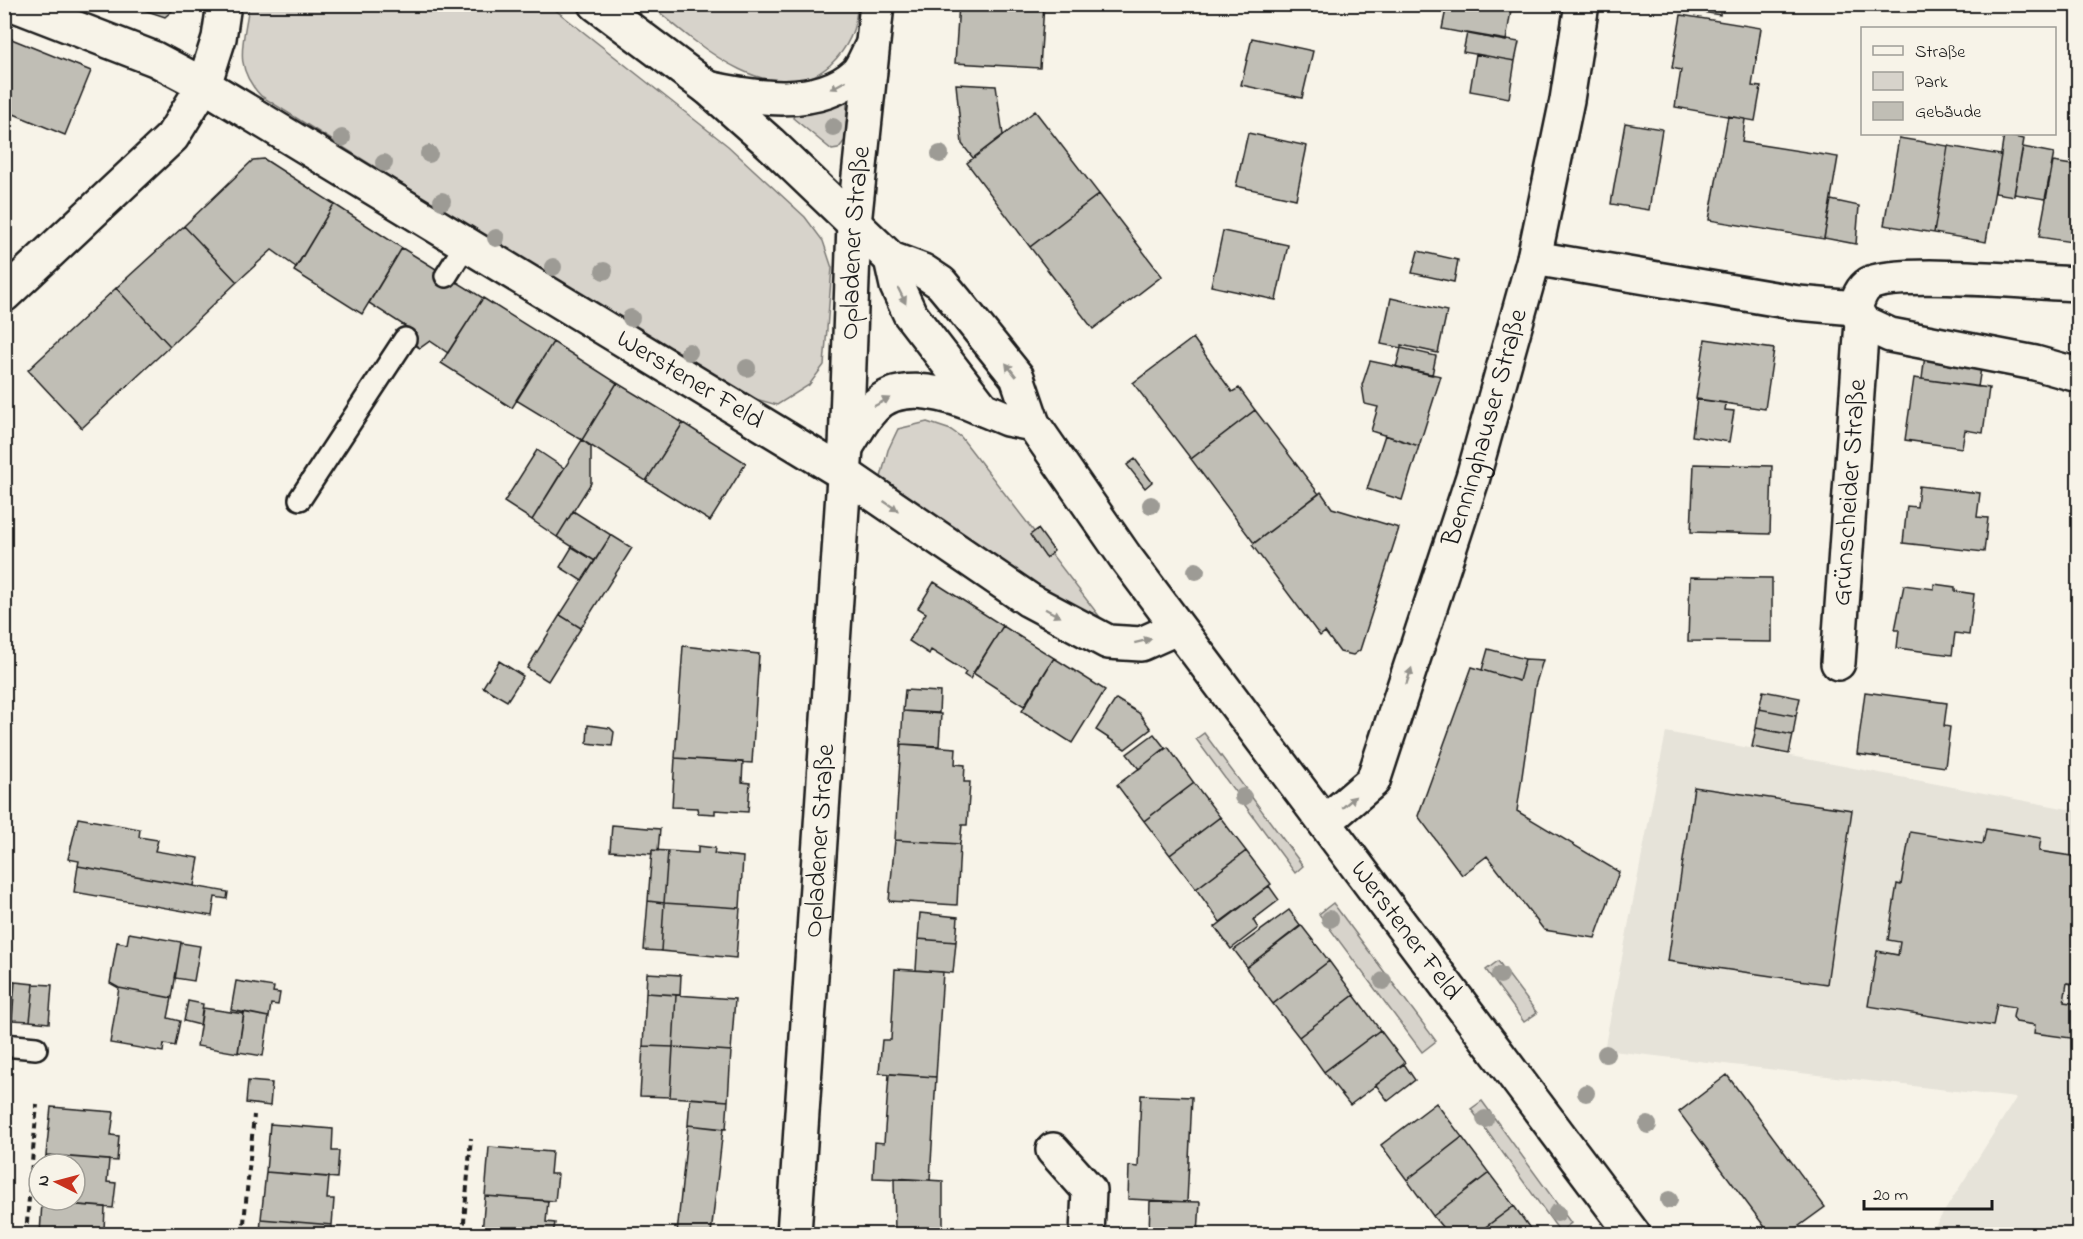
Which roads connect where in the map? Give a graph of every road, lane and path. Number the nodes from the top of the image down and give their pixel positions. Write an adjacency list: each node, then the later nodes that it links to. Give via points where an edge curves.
1 (13, 4): 7 (street, Werstener Feld, via 155,58)
2 (224, 4): 7 (street, via 219,38)
3 (596, 4): 8 (street, Werstener Feld)
4 (877, 4): 6 (street, Opladener Straße)
5 (1582, 4): 11 (street, Benninghauser Straße, via 1567,100)
6 (874, 42): 8 (street, Opladener Straße, one-way to 8, via 857,73 836,87 774,98); 9 (street, Opladener Straße)
7 (204, 85): 10 (street, Werstener Feld); 15 (street, via 172,137)
8 (708, 88): 9 (street, Werstener Feld)
9 (854, 224): 12 (street, Werstener Feld); 21 (street, Opladener Straße)
10 (466, 244): 13 (lane); 21 (street, Werstener Feld)
11 (1534, 258): 16 (street); 25 (street, Benninghauser Straße, one-way to 11, via 1373,781 1473,477)
12 (891, 259): 19 (street, one-way to 19, via 897,286 910,314); 20 (street, Werstener Feld, one-way to 12, via 1017,377 941,283 923,271)
13 (446, 276)
14 (2079, 284): 16 (street, Grünscheider Straße, via 1898,277 1869,284 1860,294)
15 (4, 295)
16 (1859, 315): 18 (street, via 1890,335); 24 (street, Grünscheider Straße)
17 (405, 339): 22 (lane)
18 (2079, 375)
19 (983, 408): 20 (street, via 1007,419); 21 (street, one-way to 19, via 874,406 895,396 922,392 955,396)
20 (1033, 423): 23 (street, Werstener Feld)
21 (844, 460): 23 (street, Werstener Feld, one-way to 23, via 1029,600 1108,642 1142,644); 35 (street, Opladener Straße)
22 (300, 499)
23 (1177, 628): 25 (street, Werstener Feld)
24 (1838, 663)
25 (1325, 822): 37 (street, Werstener Feld)
26 (4, 1045): 27 (lane)
27 (36, 1048)
28 (37, 1104): 32 (path)
29 (254, 1115): 33 (path)
30 (471, 1138): 34 (path)
31 (1053, 1150): 36 (street, via 1089,1191)
32 (26, 1234)
33 (243, 1234)
34 (462, 1234)
35 (794, 1234)
36 (1087, 1234)
37 (1633, 1234)

